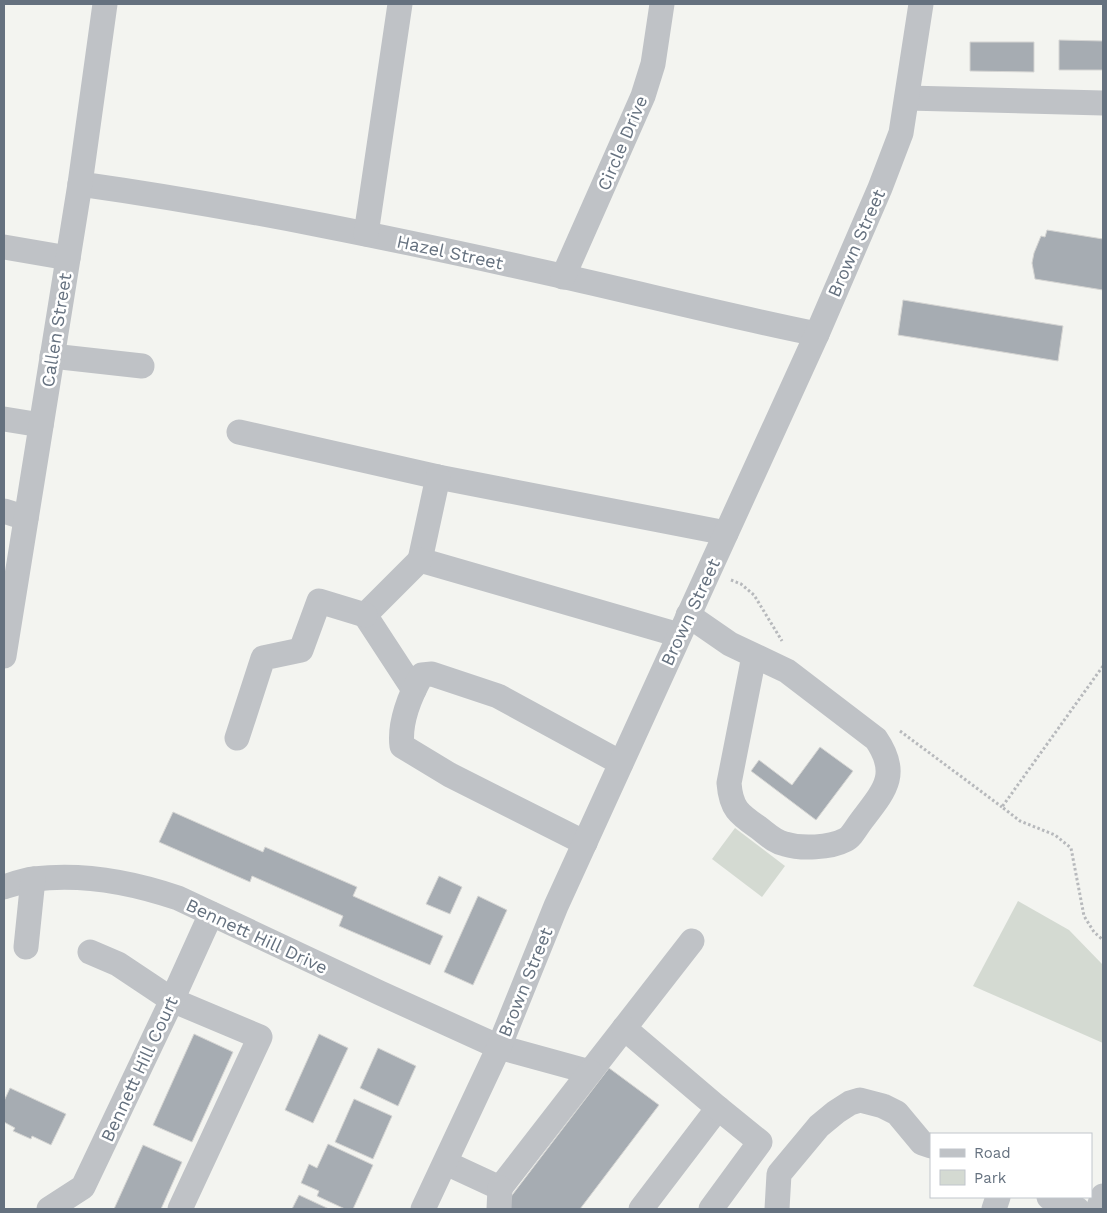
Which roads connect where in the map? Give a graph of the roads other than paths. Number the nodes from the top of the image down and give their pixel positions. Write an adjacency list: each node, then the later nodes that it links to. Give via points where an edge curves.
1 (105, 4): 7 (street, Callen Street)
2 (400, 4): 8 (street)
3 (662, 4): 11 (street, Circle Drive, via 653,64 643,96)
4 (921, 4): 5 (street, Brown Street)
5 (907, 98): 6 (street); 12 (street, Brown Street, via 901,133)
6 (1103, 102)
7 (80, 184): 8 (street, Hazel Street); 10 (street, Callen Street)
8 (366, 234): 11 (street, Hazel Street)
9 (4, 247): 10 (street)
10 (68, 258): 13 (street, Callen Street)
11 (563, 276): 12 (street, Hazel Street)
12 (817, 334): 20 (street, Brown Street)
13 (52, 356): 14 (street); 16 (street, Callen Street)
14 (142, 366)
15 (4, 419): 16 (street)
16 (41, 424): 19 (street, Callen Street)
17 (239, 432): 18 (street)
18 (438, 477): 20 (street); 21 (street)
19 (15, 515): 24 (street, Callen Street)
20 (726, 533): 23 (street, Brown Street)
21 (420, 560): 22 (street); 23 (street)
22 (365, 615): 26 (street); 27 (street, via 318,601 301,650 263,658)
23 (684, 625): 25 (street); 28 (street, Brown Street)
24 (4, 656)
25 (754, 656): 25 (street, via 729,783 730,799 740,815 785,844 828,846 847,839 888,780 889,765 885,752 876,738 786,671)
26 (414, 690): 28 (street, via 422,675 432,674 498,696); 29 (street, via 401,735 402,746)
27 (237, 738)
28 (621, 763): 29 (street, Brown Street)
29 (585, 843): 38 (street, Brown Street)
30 (32, 879): 31 (street, Bennett Hill Drive); 32 (street, Bennett Hill Drive, via 75,877 113,880 178,898); 34 (street)
31 (4, 887)
32 (211, 914): 36 (street, Bennett Hill Court); 38 (street, Bennett Hill Drive)
33 (692, 941): 37 (street)
34 (26, 947)
35 (90, 952): 36 (street, via 118,964)
36 (172, 1000): 46 (street, Bennett Hill Court, via 83,1187); 47 (street, via 260,1037)
37 (624, 1028): 39 (street); 40 (street)
38 (499, 1047): 39 (street, Bennett Hill Drive); 42 (street, Brown Street)
39 (590, 1072): 44 (street)
40 (718, 1108): 49 (street); 50 (street, via 760,1142)
41 (930, 1146): 51 (street, via 922,1142 897,1113 860,1100 850,1103 820,1126 779,1174)
42 (446, 1163): 44 (street); 48 (street, Brown Street)
43 (1103, 1196): 53 (street)
44 (500, 1198)
45 (1051, 1198): 52 (street)
46 (49, 1209)
47 (180, 1209)
48 (423, 1209)
49 (641, 1209)
50 (711, 1209)
51 (777, 1209)
52 (1077, 1209)
53 (1098, 1209)

